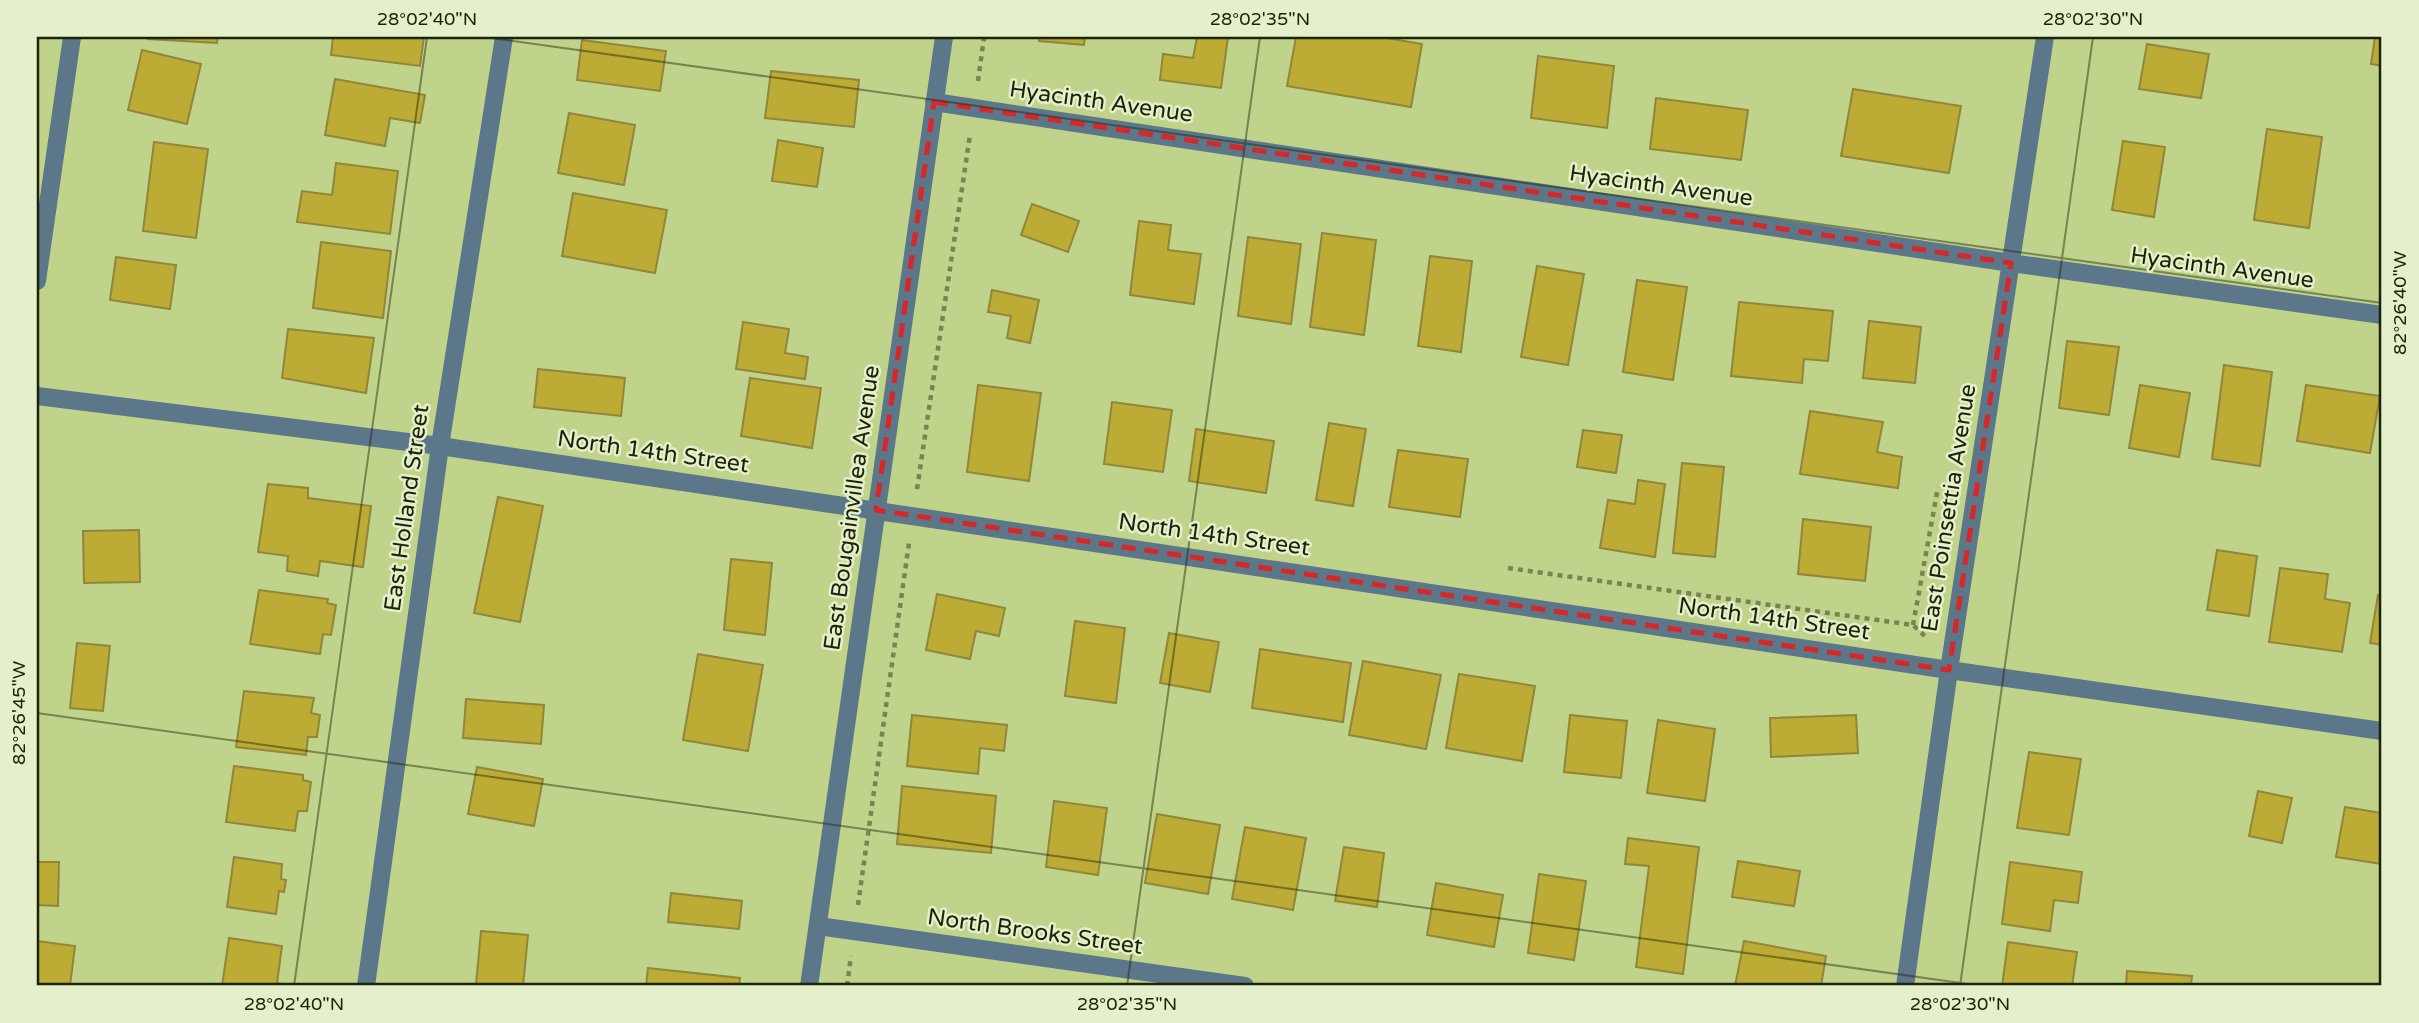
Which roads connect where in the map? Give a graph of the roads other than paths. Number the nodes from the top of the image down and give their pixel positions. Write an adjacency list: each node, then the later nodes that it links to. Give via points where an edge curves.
1 (72, 37): 7 (street)
2 (504, 37): 10 (street, East Holland Street)
3 (944, 37): 5 (street, East Bougainvillea Avenue)
4 (2045, 37): 6 (street, East Poinsettia Avenue)
5 (934, 102): 6 (street, Hyacinth Avenue); 11 (street, East Bougainvillea Avenue)
6 (2011, 262): 8 (street, Hyacinth Avenue); 12 (street, East Poinsettia Avenue)
7 (37, 281)
8 (2382, 315)
9 (37, 396): 10 (street, North 14th Street)
10 (440, 446): 11 (street, North 14th Street); 15 (street, East Holland Street)
11 (876, 510): 12 (street, North 14th Street); 14 (street, East Bougainvillea Avenue)
12 (1949, 670): 13 (street, North 14th Street); 18 (street, East Poinsettia Avenue)
13 (2382, 731)
14 (818, 926): 16 (street, East Bougainvillea Avenue); 17 (street, North Brooks Street)
15 (366, 986)
16 (809, 986)
17 (1245, 986)
18 (1905, 986)

